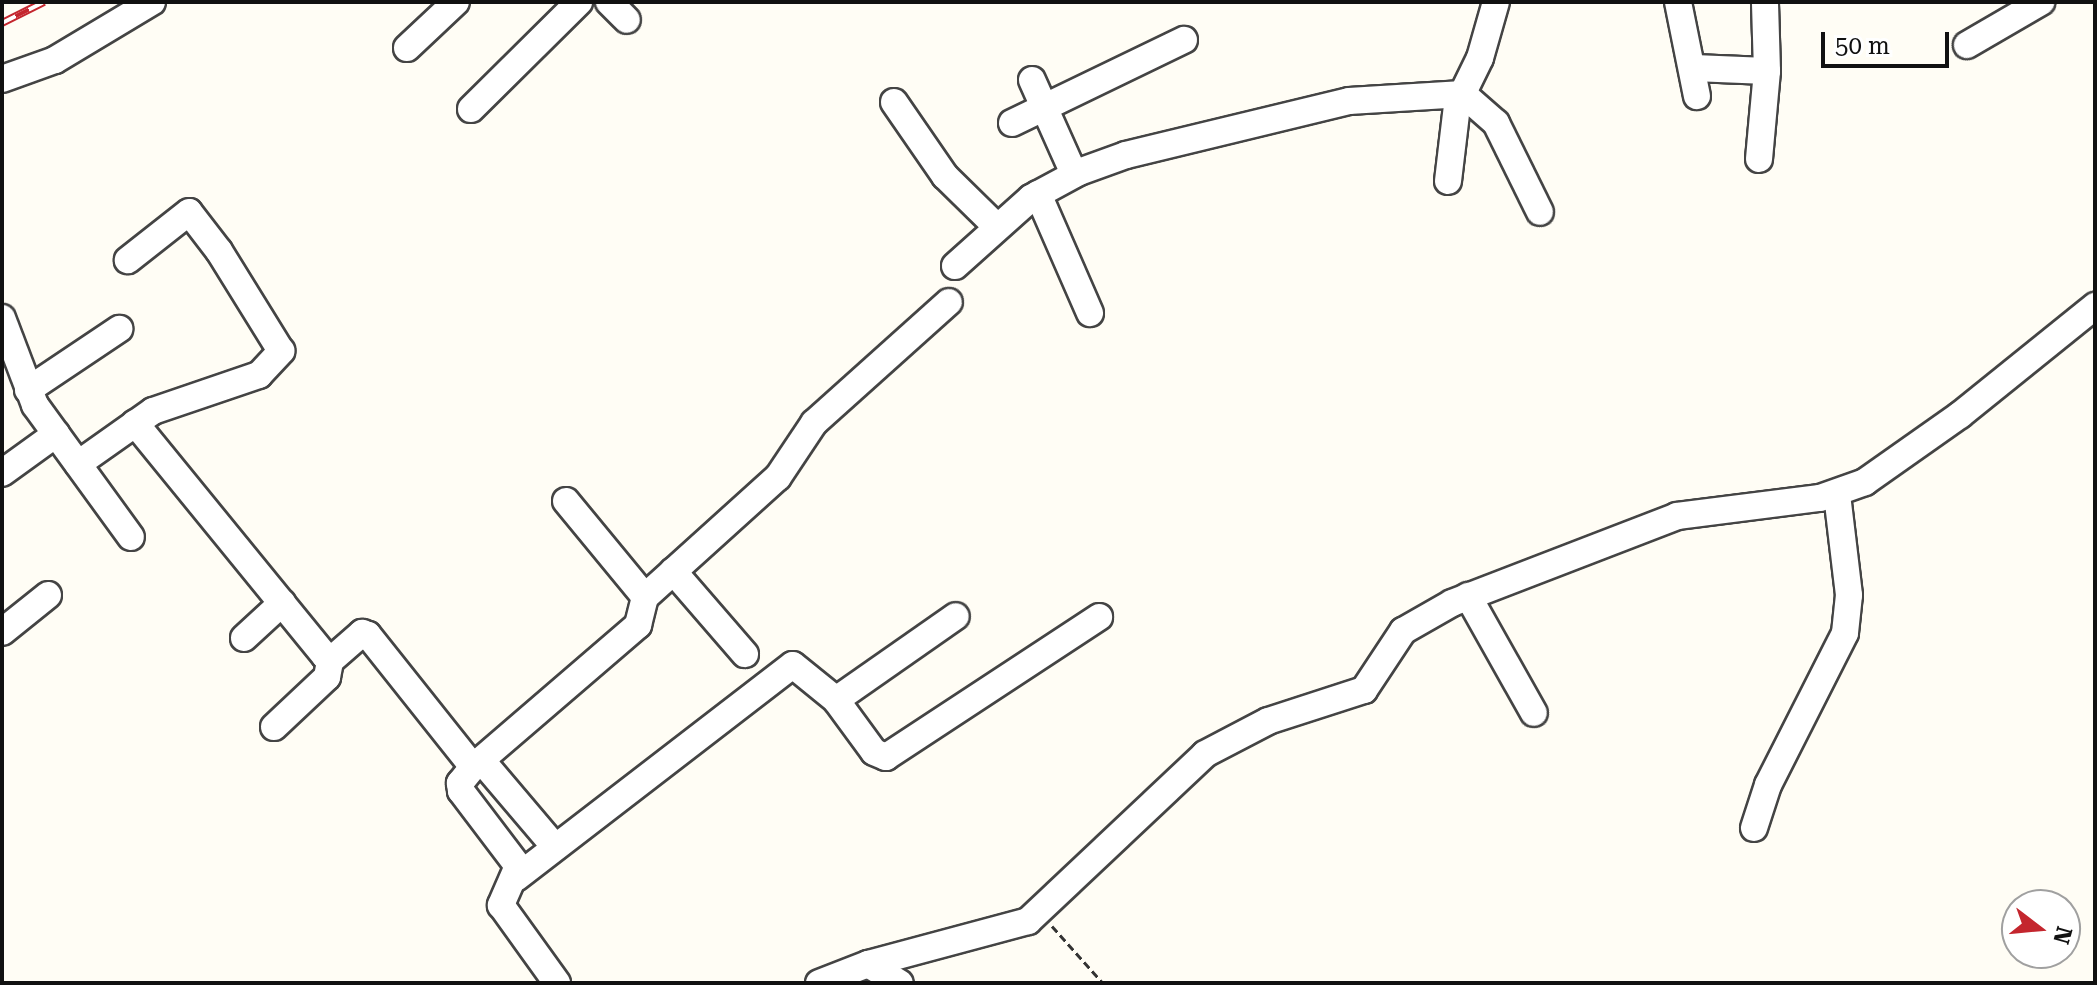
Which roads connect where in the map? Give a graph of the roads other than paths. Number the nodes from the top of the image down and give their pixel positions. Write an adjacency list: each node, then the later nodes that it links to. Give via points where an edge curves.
1 (152, 2): 13 (street, via 55,60)
2 (456, 2): 10 (street)
3 (579, 2): 19 (street)
4 (1496, 2): 15 (street)
5 (1678, 2): 11 (street)
6 (1765, 2): 12 (street)
7 (2041, 2): 9 (street)
8 (1184, 40): 18 (street)
9 (1967, 45)
10 (407, 48)
11 (1694, 68): 12 (street); 16 (street)
12 (1767, 71): 21 (street)
13 (2, 79)
14 (1032, 80): 18 (street)
15 (1463, 94): 22 (street, via 1325,104); 23 (street, via 1451,130); 25 (street, via 1496,123)
16 (1697, 96)
17 (894, 102): 26 (street, via 945,176)
18 (1046, 106): 20 (street); 22 (street)
19 (471, 109)
20 (1012, 123)
21 (1759, 159)
22 (1074, 174): 24 (street)
23 (1448, 181)
24 (1038, 194): 26 (street); 31 (street)
25 (1540, 212)
26 (996, 226): 28 (street)
27 (128, 260): 35 (street, via 189,212 281,351 243,384 153,411)
28 (955, 266)
29 (949, 302): 42 (street, via 814,423 778,477)
30 (2095, 306): 39 (street, via 1960,415 1865,482)
31 (1090, 313)
32 (3, 326): 34 (street)
33 (119, 329): 34 (street)
34 (28, 390): 36 (street)
35 (135, 423): 37 (street); 46 (street)
36 (56, 434): 37 (street); 38 (street)
37 (78, 464): 41 (street)
38 (2, 473)
39 (1837, 495): 44 (street, via 1677,516); 57 (street, via 1849,595 1845,633 1768,785)
40 (566, 501): 45 (street)
41 (131, 537)
42 (673, 571): 45 (street); 51 (street)
43 (48, 595): 49 (street)
44 (1468, 596): 54 (street); 60 (street, via 1403,631 1364,690 1268,721 1205,754 1039,911 1011,928)
45 (645, 597): 56 (street, via 638,625)
46 (282, 603): 50 (street); 52 (street)
47 (956, 616): 53 (street)
48 (1099, 617): 53 (street, via 886,757 874,752)
49 (2, 632)
50 (244, 638)
51 (745, 654)
52 (330, 661): 55 (street, via 327,677); 56 (street, via 362,633 368,635)
53 (836, 700): 58 (street, via 793,665)
54 (1534, 713)
55 (274, 727)
56 (478, 764): 58 (street); 59 (street, via 462,778 461,791 518,866)
57 (1754, 828)
58 (555, 847): 59 (street)
59 (516, 878): 61 (street, via 501,905)
60 (868, 964): 62 (street); 63 (street)
61 (557, 983)
62 (819, 983)
63 (900, 983)

